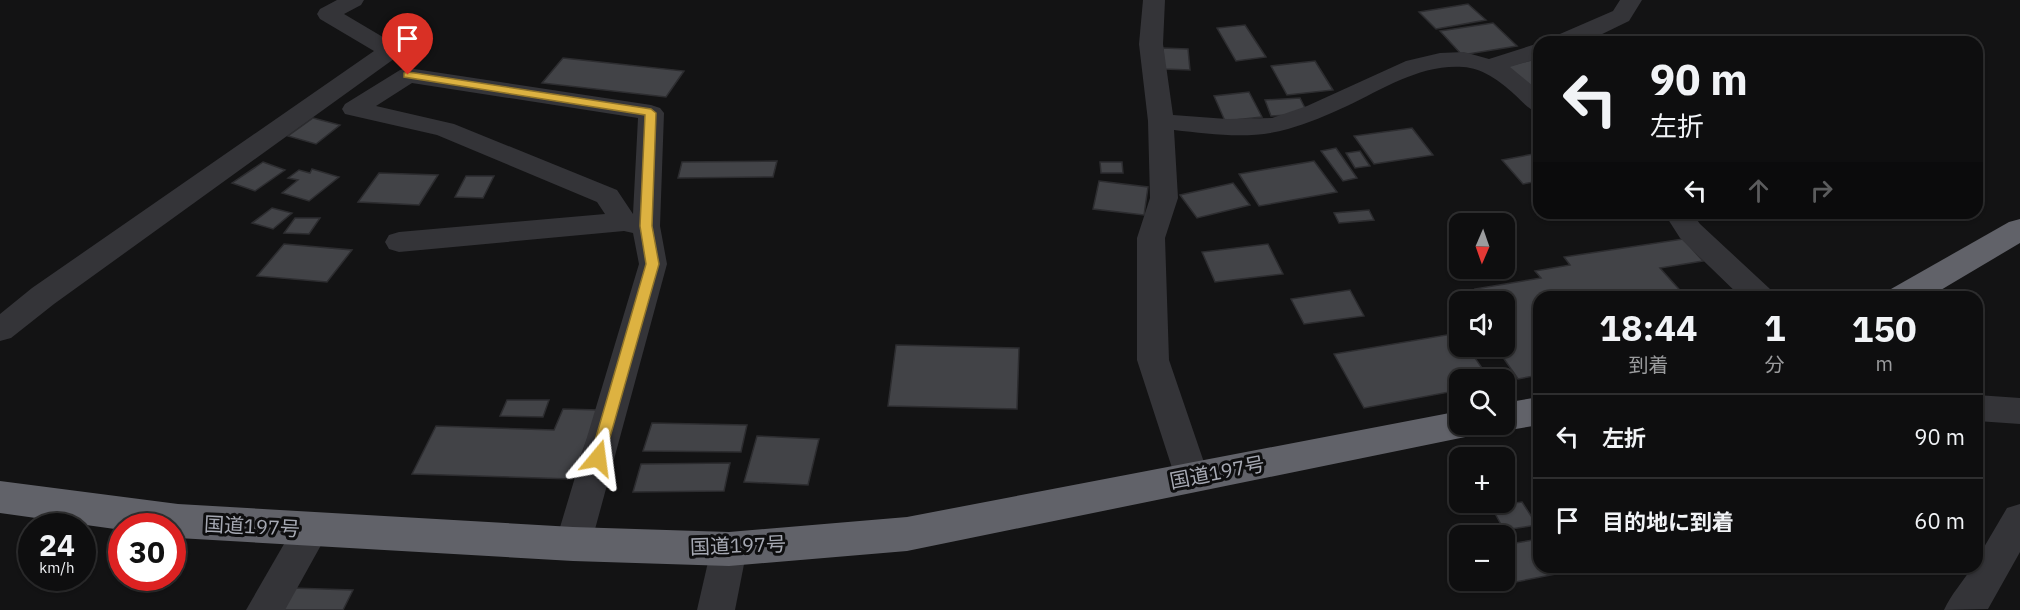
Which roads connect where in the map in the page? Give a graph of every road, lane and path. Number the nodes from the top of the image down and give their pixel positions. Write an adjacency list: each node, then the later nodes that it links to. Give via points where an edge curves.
1 (353, 0): 15 (street, via 328,14 390,51)
2 (1154, 0): 8 (street, via 1151,44)
3 (1631, 0): 4 (street, via 1621,16)
4 (1578, 36)
5 (1533, 52): 6 (street)
6 (1490, 66): 7 (street, via 1520,85); 8 (street, via 1464,59 1431,61 1310,114 1266,126)
7 (1533, 99)
8 (1161, 121): 21 (street, via 1164,198 1151,238 1153,360)
9 (1682, 219): 13 (street)
10 (635, 224): 10 (street, via 651,113 408,75 354,109 445,129 607,196); 12 (street); 25 (street, via 653,264)
11 (2020, 229): 14 (highway)
12 (399, 242)
13 (1752, 291)
14 (1913, 291)
15 (0, 330)
16 (1983, 408): 17 (street)
17 (2020, 411)
18 (1533, 412): 19 (highway)
19 (1515, 415)
20 (1449, 427): 21 (highway, 国道197号)
21 (1192, 477): 26 (highway, 国道197号, via 907,534)
22 (0, 496): 24 (highway, 国道197号, via 178,521)
23 (2020, 519): 29 (street)
24 (312, 529): 25 (highway, 国道197号); 27 (street)
25 (573, 544): 26 (highway, 国道197号)
26 (729, 549): 28 (street)
27 (265, 610)
28 (716, 610)
29 (1963, 610)

